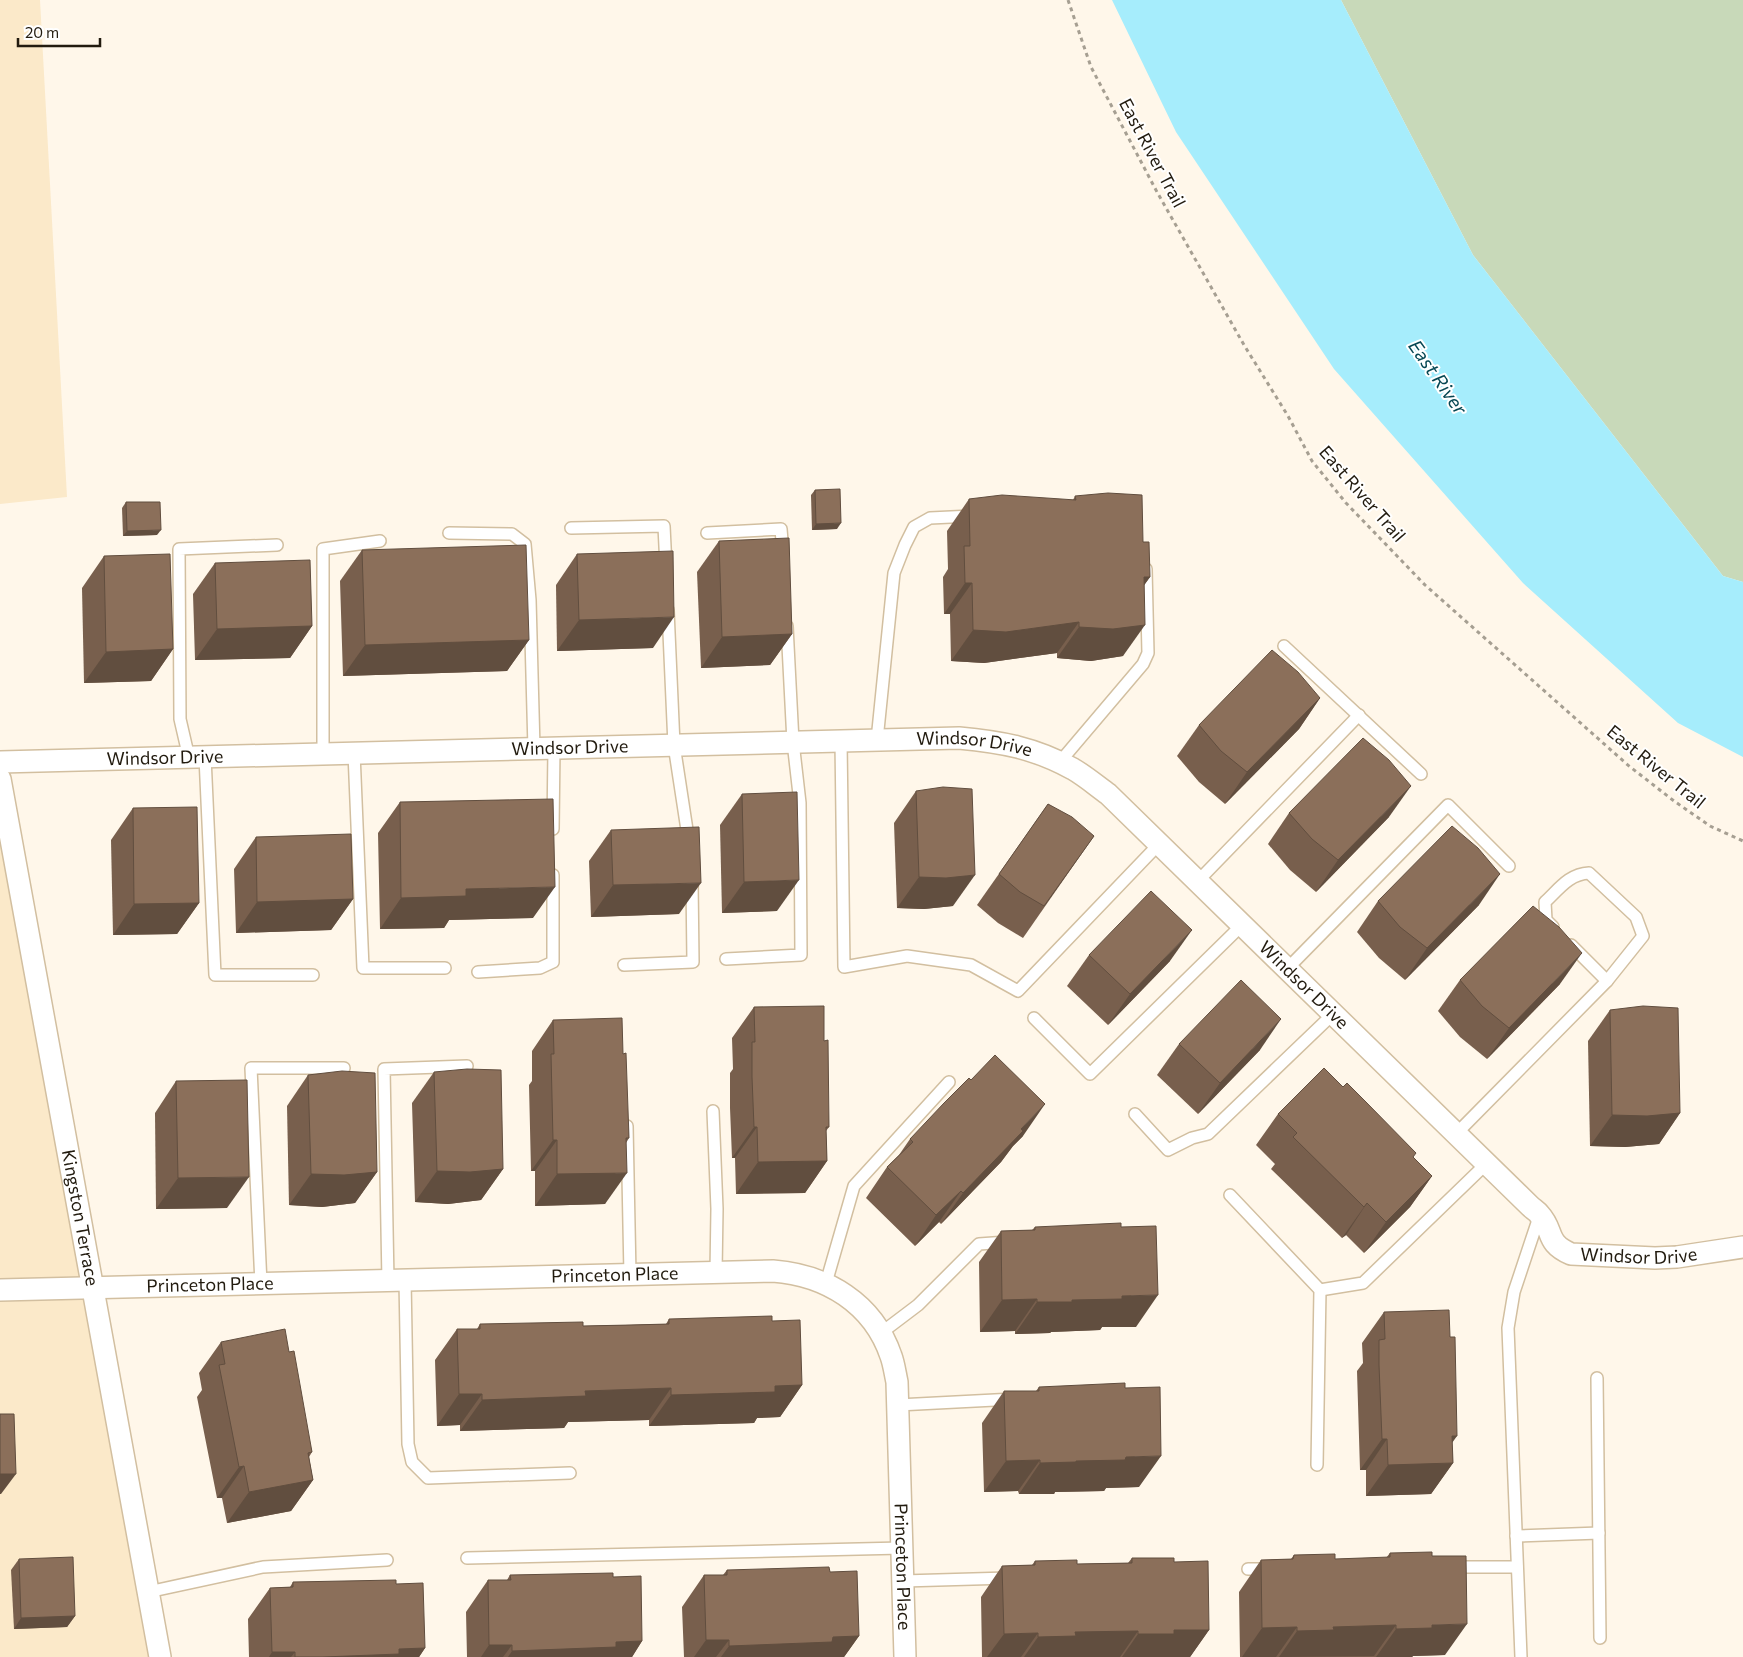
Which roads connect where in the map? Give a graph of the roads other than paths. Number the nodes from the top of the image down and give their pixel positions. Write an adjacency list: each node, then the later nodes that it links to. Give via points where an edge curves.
1 (980, 516): 14 (lane, via 930,518 914,527 905,545 894,573)
2 (571, 528): 9 (lane, via 664,526)
3 (449, 533): 18 (lane, via 512,534 525,544)
4 (706, 533): 8 (lane, via 781,529)
5 (380, 541): 20 (lane, via 323,549)
6 (277, 545): 21 (lane, via 179,549 180,718)
7 (1146, 558): 23 (lane, via 1148,653 1143,664)
8 (784, 568)
9 (666, 576)
10 (667, 596): 17 (lane)
11 (786, 616): 16 (lane)
12 (1284, 646): 13 (lane)
13 (1359, 715): 24 (lane); 32 (lane)
14 (877, 740): 15 (street, Windsor Drive); 23 (street, Windsor Drive, via 959,738 999,742 1038,752)
15 (841, 741): 16 (street, Windsor Drive); 27 (lane, via 844,968 907,956 971,966 1018,992)
16 (794, 742): 17 (street, Windsor Drive); 34 (lane, via 800,803 802,954)
17 (674, 745): 18 (street, Windsor Drive); 28 (lane)
18 (544, 748): 19 (street, Windsor Drive); 26 (lane)
19 (354, 753): 20 (street, Windsor Drive); 36 (lane, via 362,968)
20 (323, 754): 21 (street, Windsor Drive)
21 (197, 757): 22 (street, Windsor Drive); 39 (lane, via 215,976)
22 (0, 762)
23 (1059, 762): 27 (street, Windsor Drive, via 1108,794)
24 (1422, 774)
25 (0, 779): 60 (street, Kingston Terrace)
26 (553, 836)
27 (1159, 844): 32 (street, Windsor Drive)
28 (691, 851)
29 (553, 865): 38 (lane, via 552,962 540,968)
30 (1509, 866): 37 (lane, via 1448,805)
31 (692, 870): 35 (lane, via 693,962)
32 (1198, 881): 33 (street, Windsor Drive)
33 (1242, 925): 37 (street, Windsor Drive); 42 (lane, via 1090,1074)
34 (726, 959)
35 (624, 966)
36 (445, 968)
37 (1287, 969): 41 (street, Windsor Drive)
38 (478, 972)
39 (313, 975)
40 (1607, 981): 40 (lane, via 1643,936 1636,917 1589,873 1580,873 1545,902 1546,920); 49 (lane)
41 (1334, 1014): 47 (lane, via 1208,1134 1168,1150); 49 (street, Windsor Drive)
42 (1034, 1018)
43 (467, 1066): 57 (lane, via 384,1069)
44 (344, 1068): 59 (lane, via 251,1068)
45 (949, 1082): 58 (lane, via 854,1186)
46 (713, 1111): 55 (lane)
47 (1135, 1114)
48 (627, 1119): 56 (lane)
49 (1456, 1134): 50 (street, Windsor Drive)
50 (1486, 1164): 52 (street, Windsor Drive); 62 (lane, via 1363,1283)
51 (1230, 1195): 62 (lane)
52 (1540, 1214): 54 (street, Windsor Drive, via 1552,1240 1561,1250 1571,1254 1655,1258); 70 (lane, via 1514,1292 1508,1328)
53 (1016, 1242): 63 (lane, via 979,1244 918,1305)
54 (1743, 1247)
55 (716, 1272): 56 (street, Princeton Place); 58 (street, Princeton Place, via 793,1272)
56 (630, 1275): 57 (street, Princeton Place)
57 (396, 1280): 59 (street, Princeton Place); 68 (lane, via 412,1462 428,1478)
58 (826, 1283): 63 (street, Princeton Place, via 865,1312)
59 (261, 1284): 60 (street, Princeton Place)
60 (93, 1288): 61 (street, Princeton Place); 80 (street, Kingston Terrace)
61 (0, 1290)
62 (1320, 1290): 67 (lane)
63 (881, 1333): 66 (street, Princeton Place, via 891,1356)
64 (1597, 1378): 69 (lane)
65 (1024, 1398): 66 (lane)
66 (898, 1405): 71 (street, Princeton Place)
67 (1317, 1465)
68 (570, 1473)
69 (1599, 1533): 70 (lane); 81 (lane)
70 (1516, 1536): 75 (lane)
71 (902, 1548): 72 (lane); 79 (street, Princeton Place)
72 (467, 1558)
73 (387, 1560): 80 (lane, via 262,1566)
74 (1444, 1566): 75 (lane)
75 (1517, 1568): 84 (lane)
76 (1248, 1569): 77 (lane)
77 (1278, 1569)
78 (1020, 1577): 79 (lane)
79 (903, 1581): 83 (street, Princeton Place)
80 (148, 1592): 82 (street, Kingston Terrace)
81 (1600, 1638)
82 (160, 1657)
83 (905, 1657)
84 (1521, 1657)

